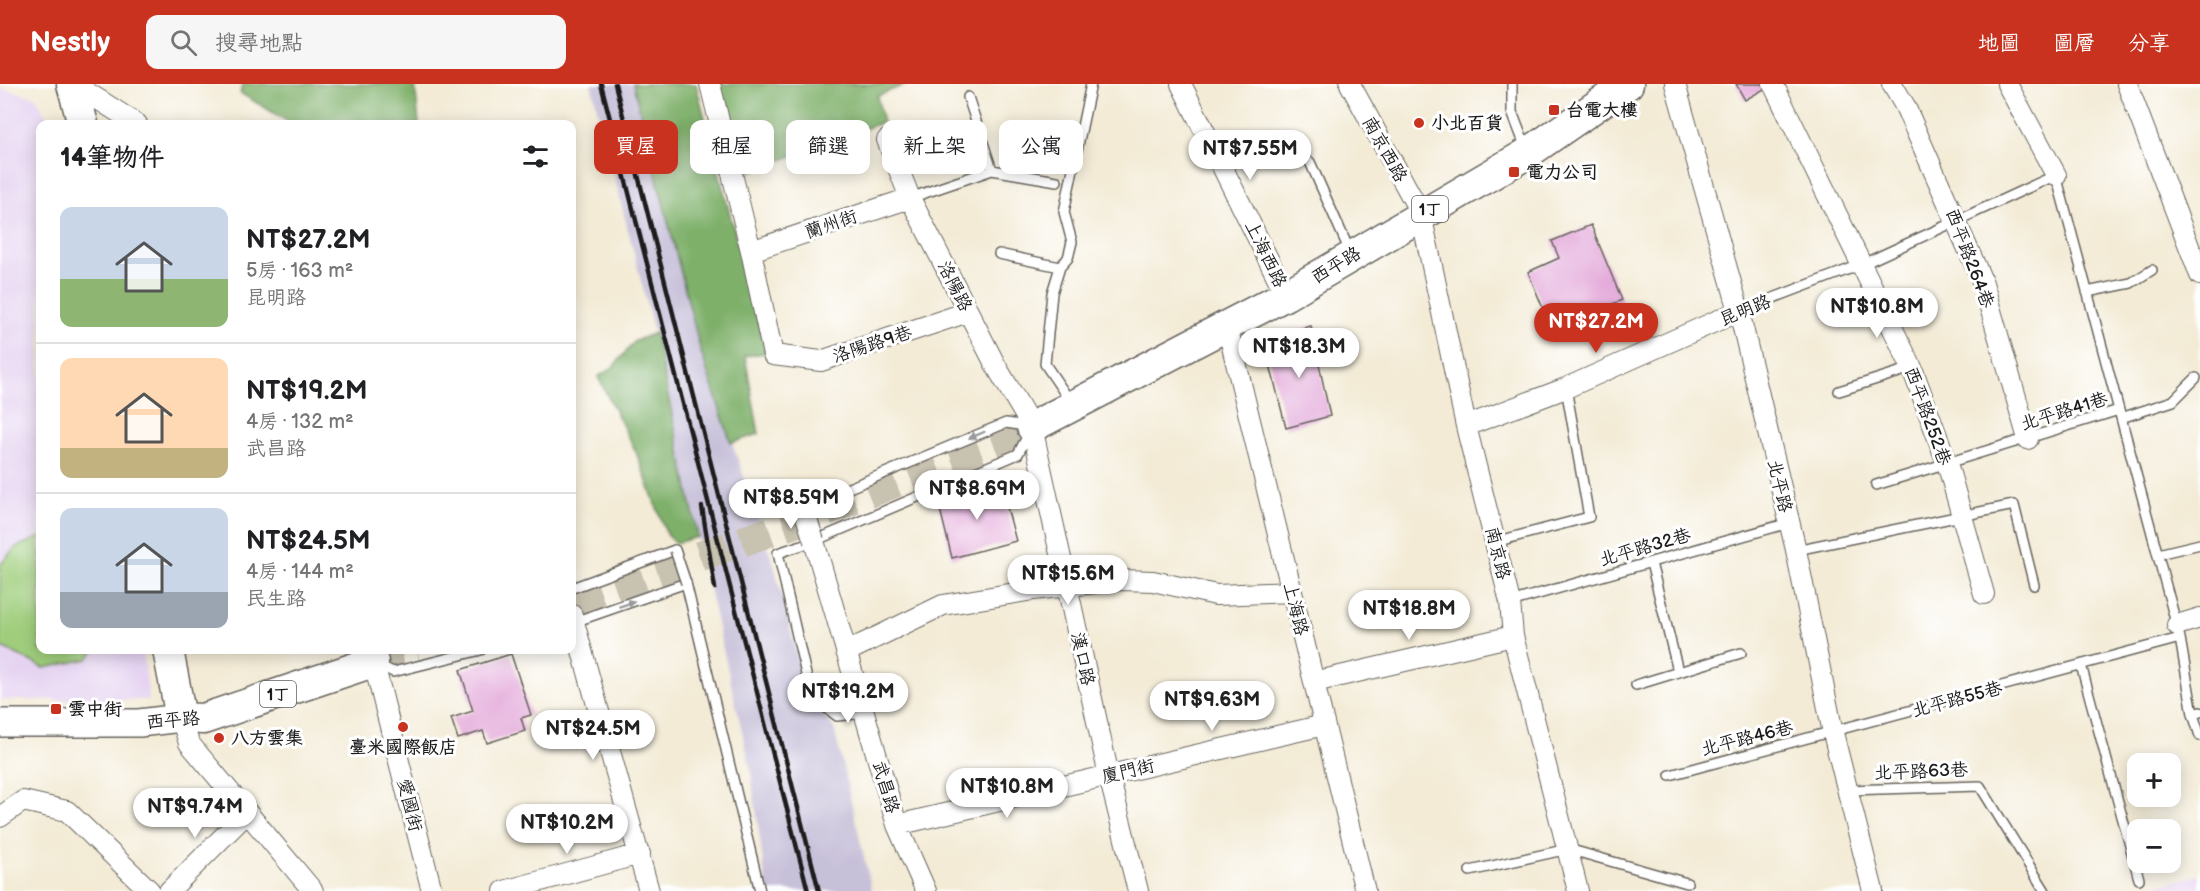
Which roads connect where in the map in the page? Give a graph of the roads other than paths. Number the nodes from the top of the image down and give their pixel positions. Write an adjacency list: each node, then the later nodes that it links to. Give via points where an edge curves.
1 (73, 84): 14 (main road); 15 (street)
2 (710, 84): 25 (street)
3 (1090, 84): 29 (lane, via 1065,212 1072,242 1068,258)
4 (1181, 84): 33 (street, 上海西路)
5 (1350, 84): 23 (street, 南京西路)
6 (1512, 84): 16 (lane, via 1512,112)
7 (1628, 84): 16 (main road, 西平路 / 1丁)
8 (1675, 84): 34 (street, 北平路)
9 (1773, 84): 28 (street, 西平路252巷)
10 (1892, 84): 24 (street, 西平路264巷)
11 (2007, 84): 20 (street)
12 (2127, 84): 31 (street)
13 (968, 97): 18 (lane)
14 (81, 120)
15 (131, 120)
16 (1528, 153): 23 (main road, 西平路 / 1丁)
17 (1310, 162): 27 (lane)
18 (992, 170): 21 (lane); 22 (lane)
19 (900, 174): 22 (street, 洛陽路)
20 (2056, 175): 24 (lane, 昆明路); 32 (lane)
21 (1057, 182)
22 (910, 198): 25 (street, 蘭州街); 35 (street, 洛陽路)
23 (1421, 214): 27 (main road, 西平路 / 1丁); 43 (street, 南京路)
24 (1958, 220): 28 (lane, 昆明路); 45 (street, 西平路264巷, via 1983,283)
25 (751, 251): 35 (street, 洛陽路9巷, via 773,355 821,361)
26 (999, 254): 29 (lane)
27 (1352, 256): 33 (main road, 西平路 / 1丁)
28 (1863, 264): 34 (lane, 昆明路); 37 (street, 西平路252巷)
29 (1060, 267): 41 (lane, via 1052,293 1045,364)
30 (2152, 270): 32 (lane, via 2131,283)
31 (2200, 275)
32 (2087, 291): 42 (lane)
33 (1286, 295): 36 (main road, 西平路 / 1丁)
34 (1739, 311): 39 (street, 昆明路); 50 (street, 北平路)
35 (968, 312): 44 (street, 洛陽路)
36 (1227, 326): 41 (main road, 西平路 / 1丁); 61 (street, 上海路)
37 (1912, 369): 40 (lane); 46 (street, 西平路252巷)
38 (2196, 378): 42 (lane, via 2173,401)
39 (1566, 388): 43 (street, 昆明路); 52 (lane, via 1590,517)
40 (1839, 392)
41 (1073, 406): 44 (main road, 西平路 / 1丁)
42 (2120, 414): 45 (lane, 北平路41巷); 55 (lane, 北平路41巷)
43 (1466, 426): 52 (street, 南京路)
44 (1032, 427): 48 (lane, one-way to 48, via 1006,423); 51 (lane, via 1018,454); 60 (street, 漢口路)
45 (2028, 440): 46 (lane, 北平路41巷)
46 (1947, 463): 47 (lane, 北平路41巷); 49 (street, 西平路252巷)
47 (1876, 485)
48 (803, 507): 51 (street, 武昌路, bridge)
49 (1963, 518): 54 (lane); 58 (lane, via 2014,505); 62 (street, 西平路252巷)
50 (1789, 523): 54 (street, 北平路); 56 (lane, 北平路32巷)
51 (814, 541): 69 (street, 武昌路); 78 (lane, via 778,553 811,696 837,716)
52 (1495, 542): 63 (street, 南京路)
53 (2200, 544): 55 (lane)
54 (1796, 550): 83 (street, 北平路)
55 (2158, 555): 66 (lane, 北平路41巷)
56 (1651, 563): 63 (lane, 北平路32巷); 75 (lane)
57 (686, 583): 59 (lane, bridge, via 675,550); 65 (lane, one-way to 57); 102 (lane)
58 (2034, 585)
59 (576, 587)
60 (1067, 587): 61 (street, via 1122,580 1154,581 1216,595); 69 (street, via 943,605); 86 (street, 漢口路)
61 (1292, 592): 76 (street, 上海路)
62 (1984, 594)
63 (1510, 602): 68 (street, 南京路)
64 (2200, 618): 66 (street, 北平路55巷)
65 (576, 619)
66 (2179, 631): 74 (lane, 北平路55巷); 79 (lane)
67 (576, 634): 92 (street)
68 (1513, 636): 76 (street); 91 (street, 南京路)
69 (846, 652): 78 (street, 武昌路)
70 (1741, 653): 75 (lane)
71 (169, 654): 80 (main road)
72 (376, 654): 73 (lane, via 393,672); 80 (main road, 西平路 / 1丁, via 204,719); 99 (street, 愛國街)
73 (465, 654)
74 (2081, 666): 83 (lane, 北平路55巷); 94 (lane)
75 (1678, 671): 77 (lane)
76 (1314, 682): 82 (street, 上海路)
77 (1636, 685)
78 (864, 713): 90 (street, 武昌路)
79 (2197, 713): 84 (lane)
80 (181, 718): 81 (street, 西平路, via 139,723); 88 (street, via 189,743)
81 (0, 723)
82 (1324, 724): 86 (street, 廈門街); 105 (street, 上海路)
83 (1833, 733): 85 (lane, 北平路46巷); 87 (street, 北平路)
84 (2200, 736)
85 (1670, 775)
86 (1109, 776): 90 (street, 廈門街); 104 (street, 漢口路)
87 (1848, 790): 107 (street, 北平路); 108 (lane, 北平路63巷, via 1980,786)
88 (247, 813): 97 (street); 98 (street)
89 (0, 817): 96 (street, via 23,801 67,811)
90 (897, 825): 103 (street, 武昌路)
91 (1568, 849): 93 (lane); 95 (lane); 106 (street, 南京路)
92 (640, 854): 100 (street); 101 (street)
93 (1470, 871)
94 (2139, 879)
95 (1687, 883)
96 (150, 891)
97 (169, 891)
98 (313, 891)
99 (432, 891)
100 (504, 891)
101 (649, 891)
102 (760, 891)
103 (926, 891)
104 (1138, 891)
105 (1365, 891)
106 (1578, 891)
107 (1873, 891)
108 (2044, 891)

